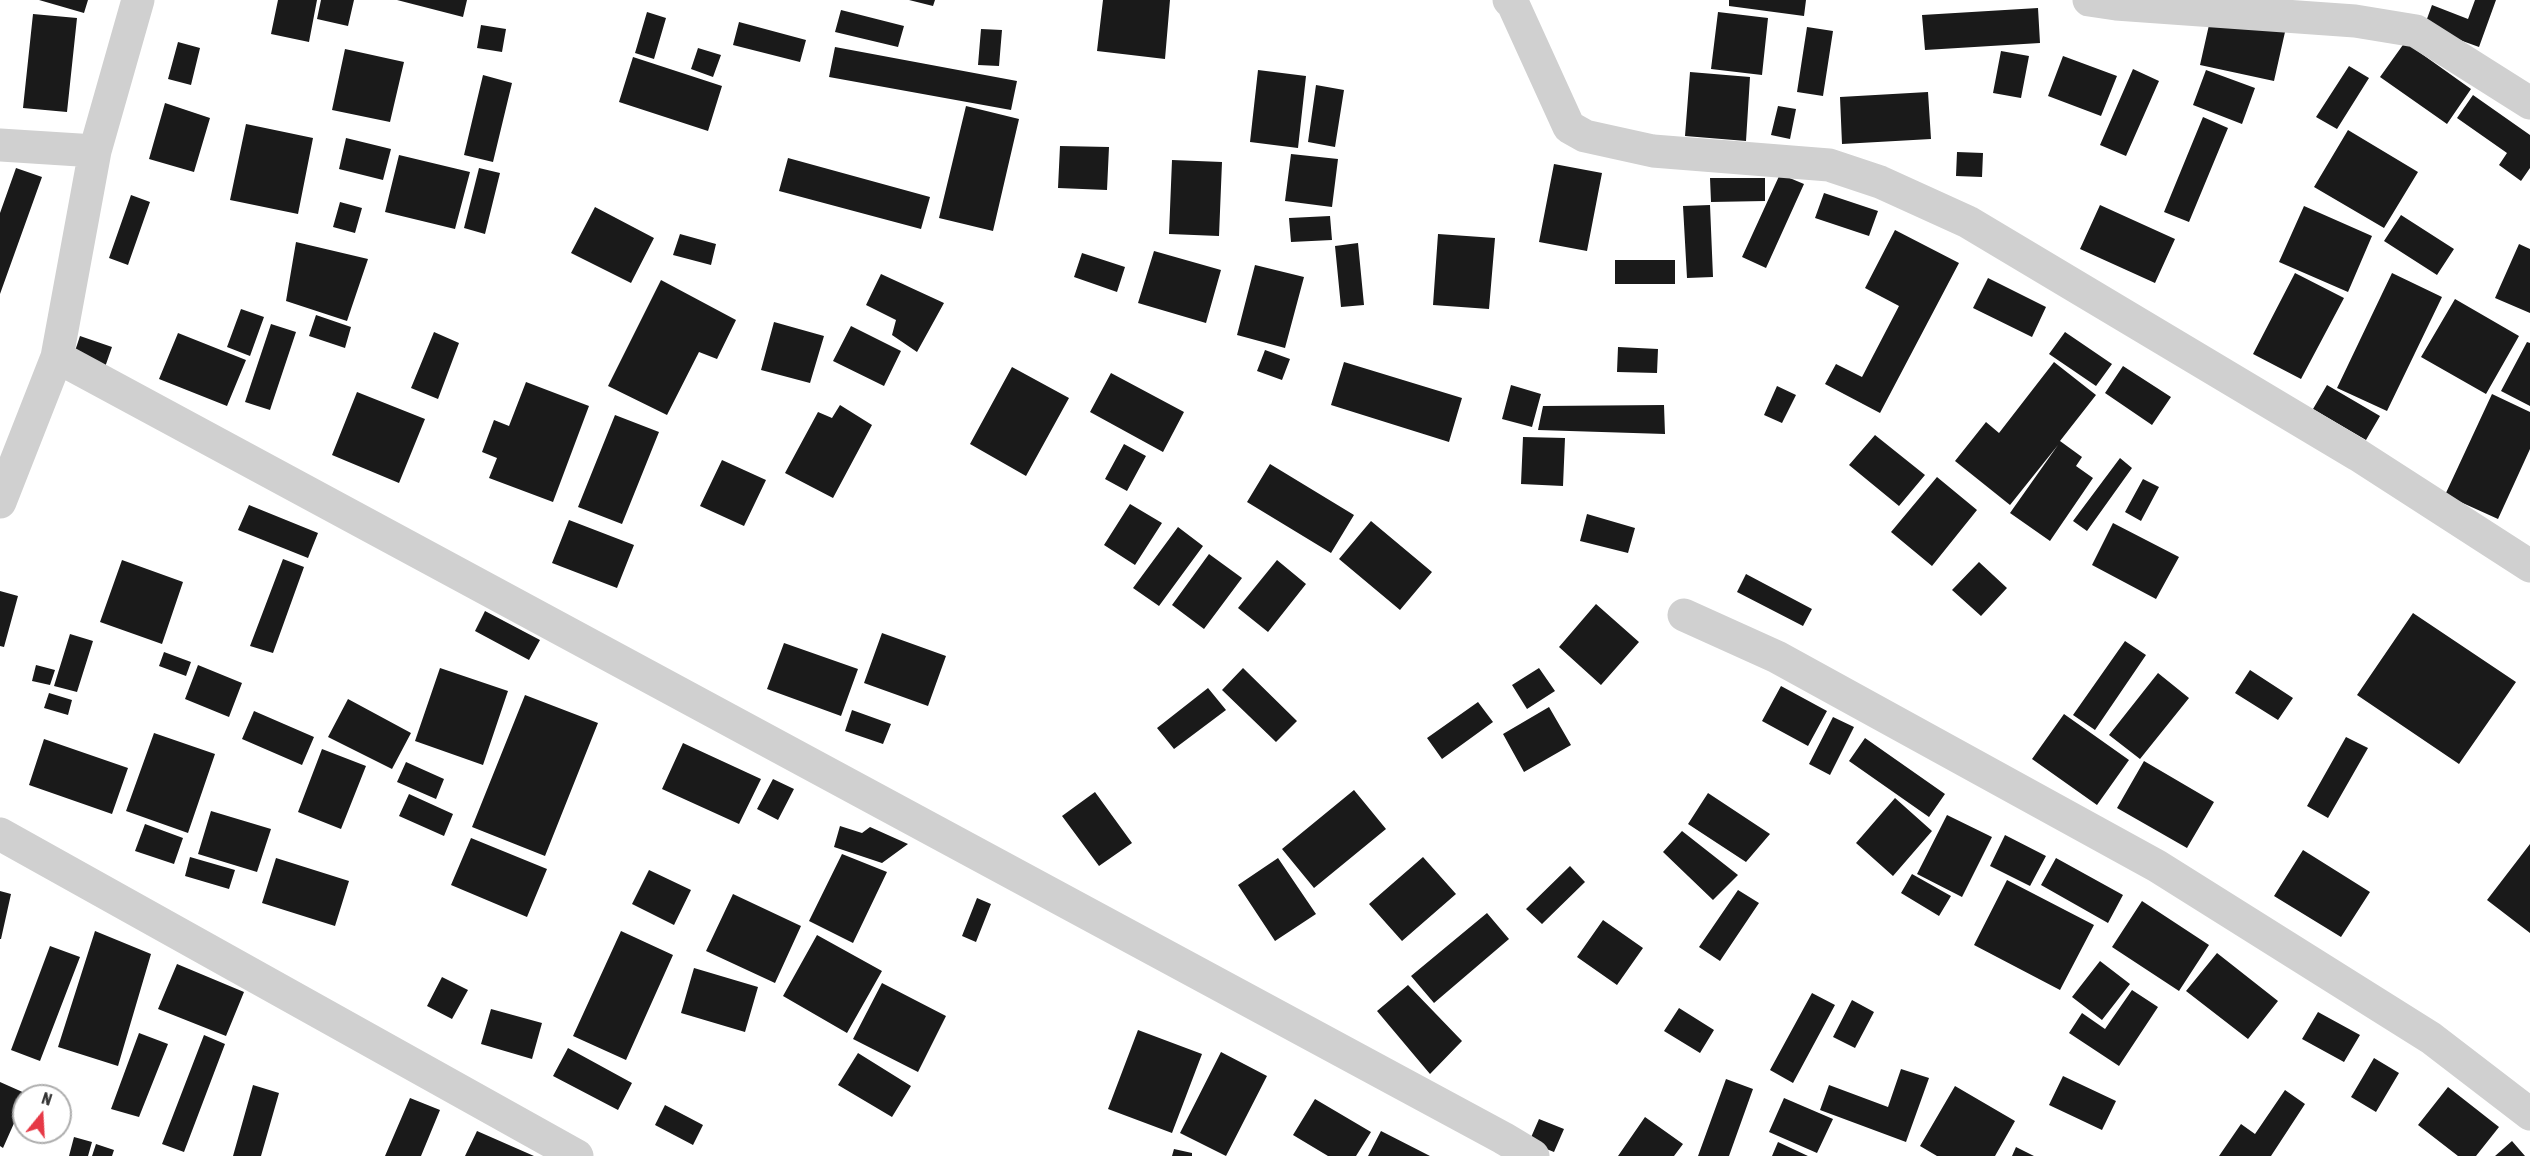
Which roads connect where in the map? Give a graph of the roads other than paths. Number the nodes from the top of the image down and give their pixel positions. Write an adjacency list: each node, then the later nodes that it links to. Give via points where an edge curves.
1 (138, 0): 6 (street)
2 (2089, 0): 4 (street, via 2355,21 2416,31)
3 (1512, 1): 9 (street, via 1569,127 1585,136 1653,152 1829,165 1880,182 1968,222 2358,455)
4 (2530, 103)
5 (0, 145): 6 (street)
6 (95, 151): 7 (street)
7 (57, 357): 8 (street); 14 (street)
8 (0, 502)
9 (2530, 566)
10 (1684, 615): 12 (street, via 1777,657 2157,866 2431,1038)
11 (0, 834): 13 (street)
12 (2530, 1114)
13 (577, 1156)
14 (1533, 1156)

